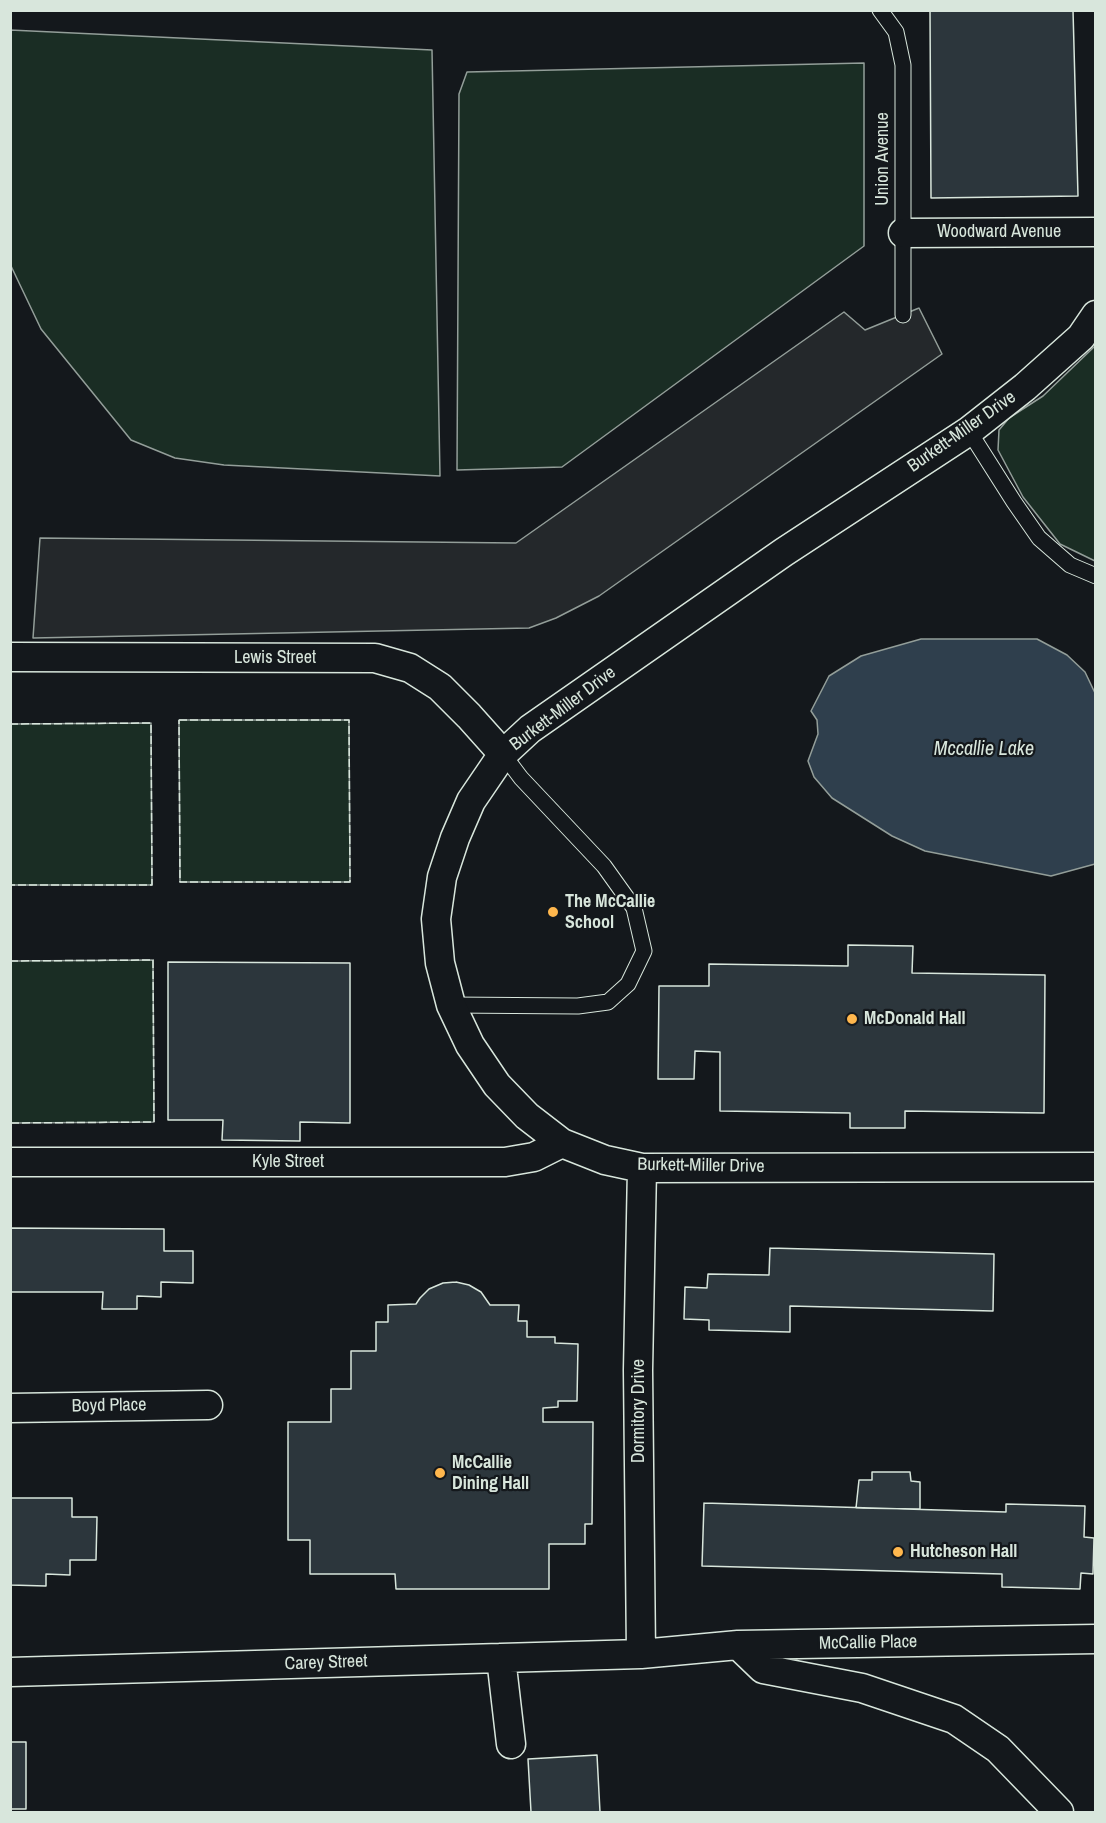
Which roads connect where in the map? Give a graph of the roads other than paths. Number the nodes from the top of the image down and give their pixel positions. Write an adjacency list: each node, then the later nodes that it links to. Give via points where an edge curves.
1 (880, 10): 3 (lane, Union Avenue, via 896,32 903,65)
2 (1095, 232): 3 (street, Woodward Avenue)
3 (903, 233): 4 (lane, Union Avenue)
4 (903, 315)
5 (1095, 315): 6 (street, Burkett-Miller Drive, via 1081,337)
6 (969, 431): 7 (lane, via 1039,538 1070,565); 9 (street, Burkett-Miller Drive, via 784,552 530,729)
7 (1095, 576)
8 (10, 657): 9 (street, Lewis Street, via 375,658 410,668 440,687)
9 (503, 754): 10 (street, Burkett-Miller Drive, via 471,801 442,877 436,919 440,963); 10 (lane, via 622,891 634,908 644,951 628,984 608,1002 578,1006)
10 (451, 1005): 11 (street, Burkett-Miller Drive, via 470,1046 497,1085 527,1116)
11 (562, 1143): 12 (street, Kyle Street, via 534,1157 505,1162); 14 (street, Burkett-Miller Drive, via 605,1160)
12 (10, 1162)
13 (1095, 1167): 14 (street, Burkett-Miller Drive)
14 (642, 1168): 19 (street, Dormitory Drive, via 638,1370)
15 (208, 1405): 16 (street, Boyd Place)
16 (10, 1408)
17 (1095, 1639): 18 (street, McCallie Place)
18 (738, 1645): 19 (street, McCallie Place); 23 (street, via 763,1669 862,1688 954,1719 998,1749)
19 (641, 1654): 20 (street, Carey Street)
20 (501, 1658): 21 (street, Carey Street); 22 (street)
21 (10, 1672)
22 (511, 1744)
23 (1059, 1812)

